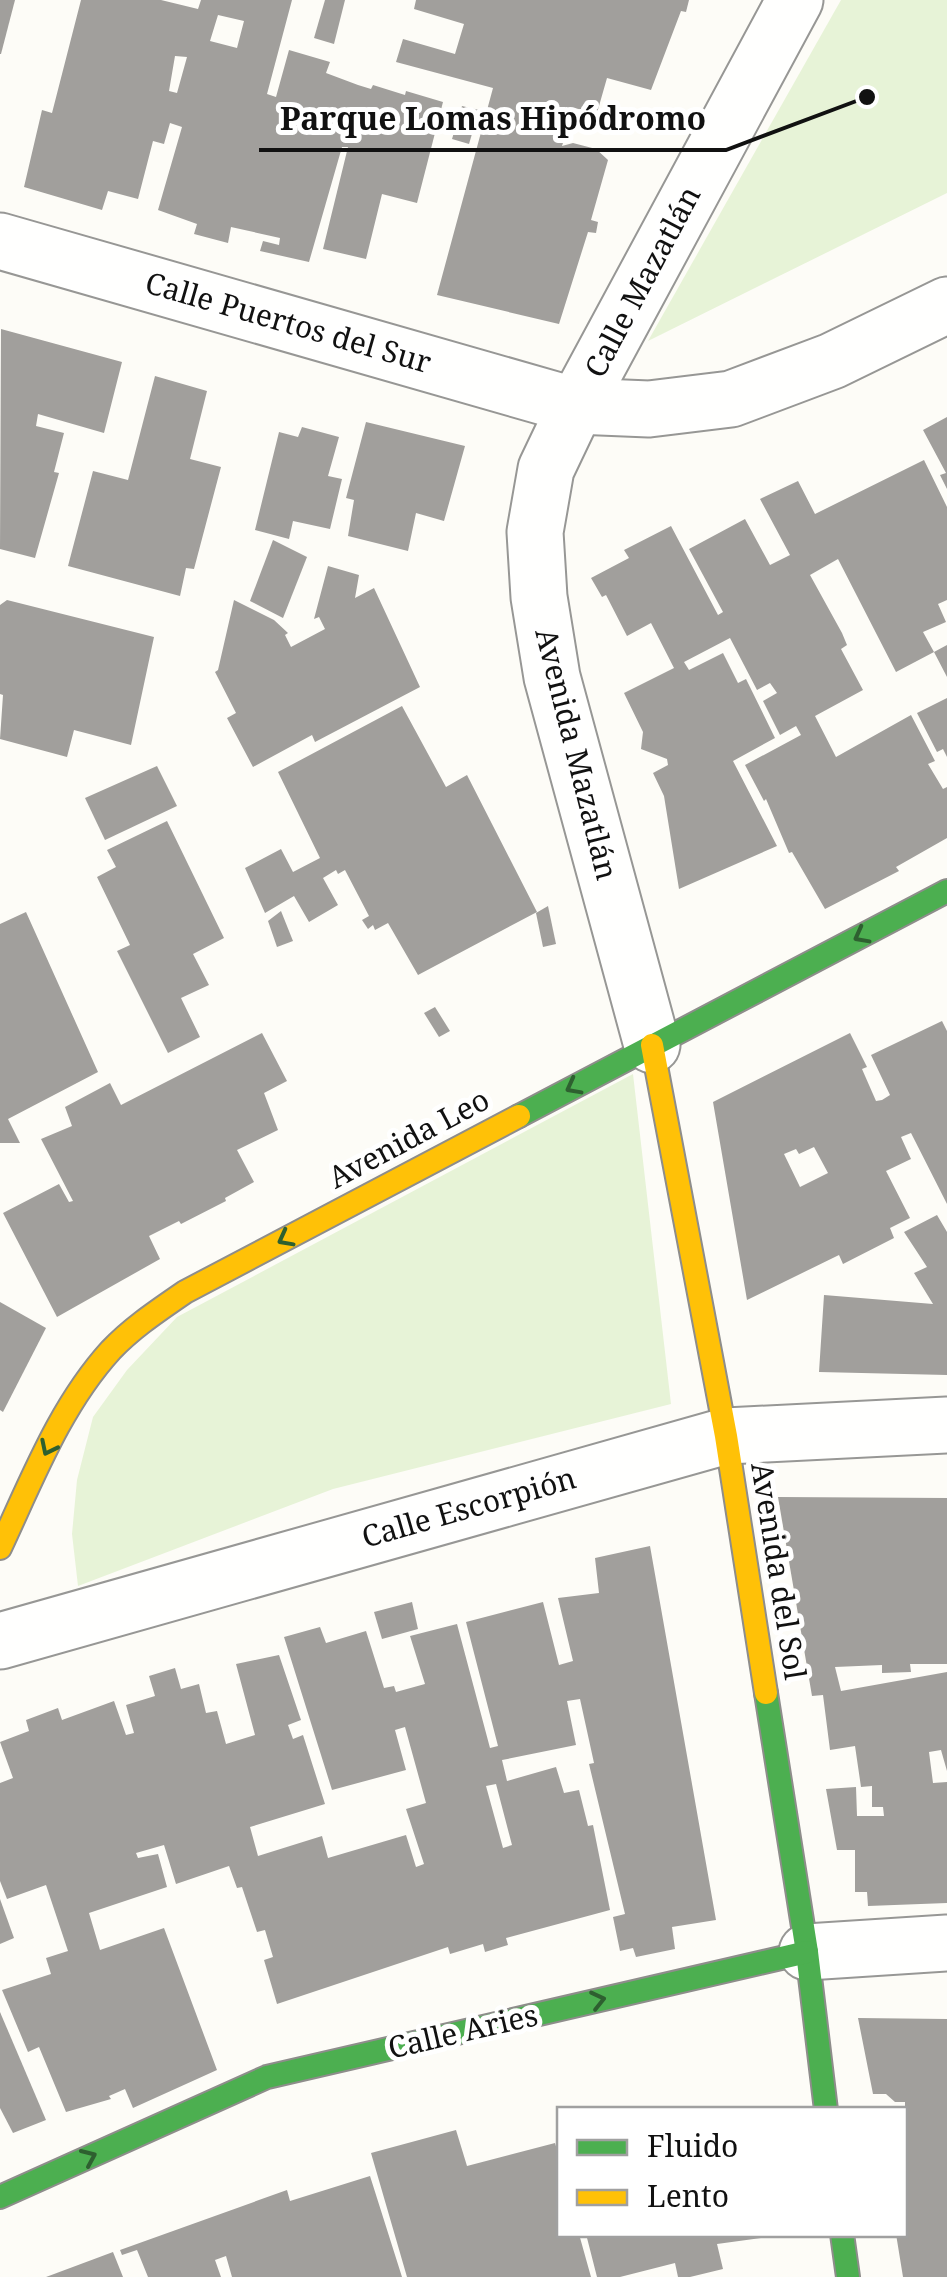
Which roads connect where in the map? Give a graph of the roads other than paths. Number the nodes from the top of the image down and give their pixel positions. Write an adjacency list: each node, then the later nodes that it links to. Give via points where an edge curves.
1 (795, 0): 4 (street, Calle Mazatlán)
2 (0, 240): 4 (street, Calle Puertos del Sur)
3 (947, 305): 4 (street, Calle Puertos del Sur, via 832,362 731,400 649,409)
4 (576, 406): 6 (street, Avenida Mazatlán, via 546,469 534,532 538,597 552,677)
5 (947, 891): 6 (street, Avenida Leo, one-way to 6)
6 (652, 1045): 8 (street, Avenida del Sol); 9 (street, Avenida Leo, one-way to 9, via 185,1292 132,1330 88,1380 56,1432)
7 (947, 1425): 8 (street, Calle Escorpión)
8 (726, 1436): 10 (street, Calle Escorpión); 12 (street, Avenida del Sol)
9 (0, 1548)
10 (0, 1641)
11 (947, 1943): 12 (street, Calle Aries)
12 (808, 1952): 13 (street, Avenida del Sol); 14 (street, Calle Aries, one-way to 12, via 267,2077)
13 (826, 2107)
14 (0, 2197)
15 (842, 2237): 16 (street)
16 (848, 2277)

